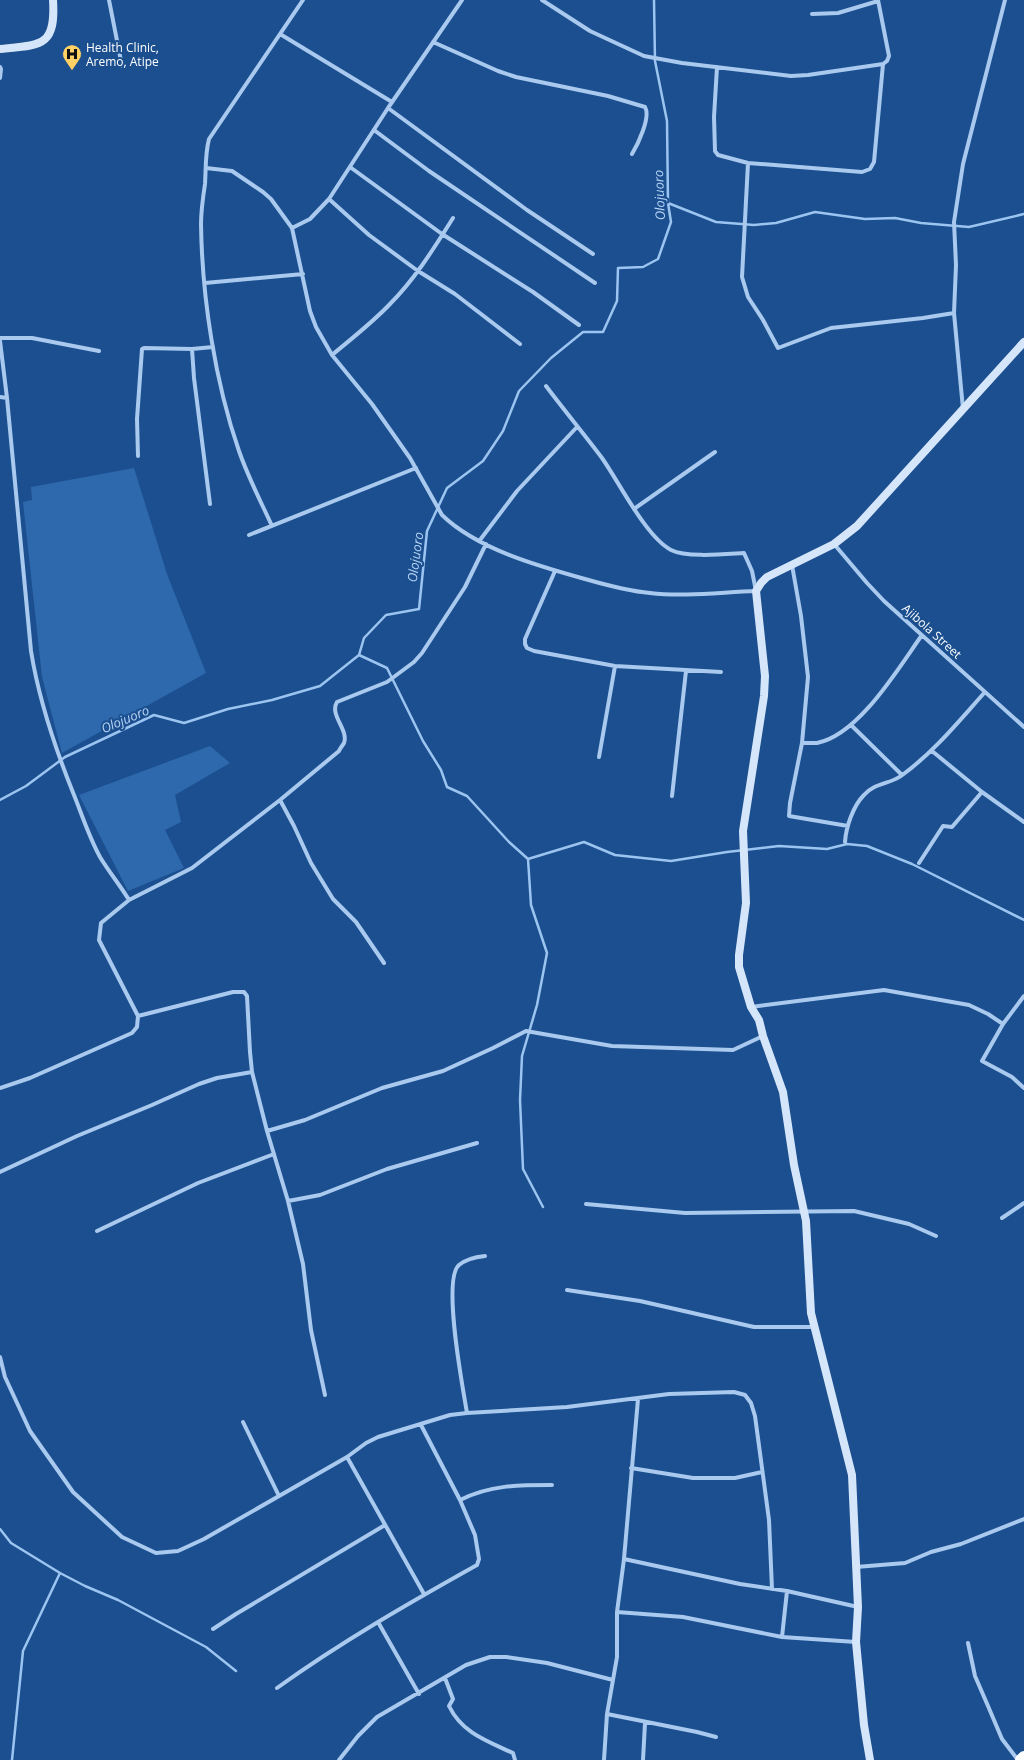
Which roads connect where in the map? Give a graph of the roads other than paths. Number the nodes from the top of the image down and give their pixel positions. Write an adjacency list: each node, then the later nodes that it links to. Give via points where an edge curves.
1 (53, 0): 11 (street, via 53,27 43,41 25,47)
2 (109, 0): 13 (street)
3 (303, 0): 9 (street)
4 (462, 0): 10 (street)
5 (542, 0): 15 (street, via 590,31 644,56)
6 (878, 0): 8 (street, via 838,13); 12 (street, via 889,56)
7 (1005, 0): 33 (street, via 963,164 954,222)
8 (812, 14)
9 (280, 34): 17 (street); 23 (street, via 209,139)
10 (433, 42): 17 (street); 20 (street, via 516,77 608,96 645,107 647,114 641,137)
11 (0, 49)
12 (883, 64): 15 (street, via 791,76); 21 (street, via 874,162 870,169 862,172)
13 (122, 66)
14 (0, 67): 16 (street)
15 (717, 67): 21 (street, via 715,151 718,155)
16 (0, 78)
17 (392, 102): 18 (street)
18 (388, 108): 19 (street); 28 (street, via 526,210)
19 (374, 130): 22 (street); 32 (street, via 436,176)
20 (632, 154)
21 (748, 163): 33 (street, via 742,277 748,297 778,348 830,328)
22 (350, 166): 24 (street); 27 (street)
23 (206, 168): 26 (street, via 232,171 263,192); 31 (street, via 201,223)
24 (329, 199): 26 (street, via 313,216); 29 (street, via 369,235)
25 (453, 218): 27 (street)
26 (292, 228): 30 (street)
27 (442, 234): 29 (street); 34 (street)
28 (593, 254)
29 (418, 271): 38 (street, via 455,294); 42 (street, via 388,306)
30 (302, 274): 31 (street); 42 (street, via 310,311)
31 (205, 283): 39 (street)
32 (595, 283)
33 (954, 313): 46 (street)
34 (579, 324)
35 (0, 338): 41 (street, via 32,338)
36 (0, 341): 45 (street)
37 (1024, 342): 46 (street)
38 (520, 344)
39 (213, 347): 40 (street); 53 (street, via 239,450)
40 (192, 349): 49 (street, via 142,350); 51 (street)
41 (98, 351)
42 (332, 356): 50 (street, via 372,404)
43 (546, 386): 47 (street)
44 (0, 397): 45 (street)
45 (7, 398): 79 (street, via 31,651 41,703 85,823 100,856)
46 (963, 409): 57 (street, via 856,526)
47 (577, 427): 52 (street, via 602,459); 55 (street, via 516,491)
48 (715, 452): 52 (street)
49 (138, 456)
50 (416, 468): 53 (street); 55 (street, via 442,515)
51 (210, 504)
52 (634, 509): 60 (street, via 647,527 671,550 694,554 744,553 752,571)
53 (272, 526): 54 (street)
54 (249, 535)
55 (480, 540): 56 (street)
56 (486, 544): 59 (street); 74 (street, via 468,582 431,641 414,662 395,677 337,702 335,709 345,738 344,743)
57 (834, 544): 58 (street); 61 (street, Ajibola Street, via 884,602)
58 (792, 565): 60 (street, via 767,577); 68 (street, via 808,668)
59 (555, 571): 60 (street, via 651,593); 62 (street, via 525,644 534,651)
60 (756, 591): 82 (street, via 765,676 745,812 743,844 746,903 739,955 739,967)
61 (922, 635): 65 (street, Ajibola Street); 66 (street, via 880,694)
62 (615, 666): 63 (street); 70 (street)
63 (686, 671): 64 (street); 73 (street)
64 (721, 672)
65 (985, 692): 67 (street, Ajibola Street); 69 (street)
66 (851, 725): 68 (street, via 827,739); 71 (street)
67 (1024, 727)
68 (802, 743): 76 (street, via 789,816)
69 (932, 751): 71 (street); 72 (street)
70 (599, 757)
71 (902, 775): 76 (street, via 876,786 863,795)
72 (982, 792): 75 (street); 78 (street, via 952,827 943,826)
73 (672, 796)
74 (280, 800): 79 (street, via 192,868); 80 (street, via 311,862 333,898 356,922)
75 (1024, 822)
76 (848, 826): 77 (street)
77 (844, 842)
78 (919, 863)
79 (130, 900): 83 (street, via 102,923 99,940)
80 (384, 963)
81 (1024, 996): 84 (street)
82 (751, 1007): 84 (street, via 884,990 969,1005); 85 (street, via 759,1020)
83 (138, 1016): 86 (street, via 233,992 244,992 247,996); 87 (street, via 137,1027 132,1033 30,1078)
84 (1003, 1024): 88 (street, via 982,1061 1012,1077)
85 (763, 1036): 89 (street, via 733,1050 612,1046 526,1031 443,1071 382,1088 305,1120); 96 (street, via 783,1092 794,1164)
86 (252, 1072): 89 (street); 92 (street, via 199,1084)
87 (0, 1088)
88 (1024, 1088)
89 (267, 1130): 91 (street)
90 (477, 1143): 93 (street, via 387,1169 320,1195)
91 (274, 1154): 93 (street); 98 (street, via 198,1183)
92 (0, 1172)
93 (288, 1201): 104 (street, via 303,1264 311,1330)
94 (1024, 1203): 97 (street)
95 (586, 1204): 96 (street, via 685,1213)
96 (805, 1212): 99 (street, via 854,1211 909,1224); 102 (street, via 810,1298)
97 (1002, 1218)
98 (97, 1231)
99 (936, 1236)
100 (485, 1256): 106 (street, via 472,1258 459,1265 454,1273 453,1310 457,1357)
101 (567, 1290): 102 (street, via 640,1301 754,1327)
102 (815, 1327): 118 (street, via 852,1475)
103 (0, 1357): 113 (street, via 5,1377 30,1431 48,1457 73,1492 122,1537 132,1542 156,1553 178,1551 204,1540)
104 (325, 1395)
105 (638, 1399): 106 (street, via 567,1408); 110 (street); 111 (street, via 669,1394 734,1392 745,1395 755,1416)
106 (467, 1413): 108 (street)
107 (243, 1422): 113 (street)
108 (421, 1425): 109 (street, via 378,1437); 114 (street)
109 (347, 1457): 113 (street); 116 (street)
110 (631, 1468): 111 (street, via 693,1478 735,1478); 117 (street)
111 (762, 1472): 119 (street, via 769,1520)
112 (552, 1485): 114 (street, via 508,1485 472,1494)
113 (279, 1496)
114 (460, 1500): 121 (street, via 476,1535 479,1559 477,1565)
115 (1024, 1519): 118 (street, via 905,1563)
116 (385, 1526): 121 (street); 125 (street)
117 (624, 1559): 119 (street); 123 (street)
118 (856, 1567): 122 (street)
119 (772, 1589): 120 (street)
120 (786, 1591): 122 (street); 126 (street)
121 (424, 1594): 124 (street)
122 (858, 1607): 127 (street)
123 (617, 1612): 126 (street, via 684,1617); 130 (street, via 617,1657)
124 (378, 1622): 131 (street); 132 (street)
125 (213, 1629)
126 (782, 1637): 127 (street)
127 (856, 1642): 141 (street)
128 (968, 1643): 142 (street, via 975,1676 1002,1739)
129 (446, 1678): 130 (street, via 472,1663 490,1657 506,1657 547,1663); 132 (street); 138 (street, via 453,1699 449,1706 454,1717 477,1737 513,1753)
130 (613, 1680): 133 (street)
131 (277, 1688)
132 (419, 1694): 137 (street, via 377,1717)
133 (607, 1714): 134 (street); 139 (street)
134 (645, 1722): 135 (street); 140 (street)
135 (716, 1737)
136 (1024, 1757): 143 (highway)
137 (339, 1760)
138 (515, 1760)
139 (604, 1760)
140 (643, 1760)
141 (870, 1760)
142 (1018, 1760)
143 (1021, 1760)

